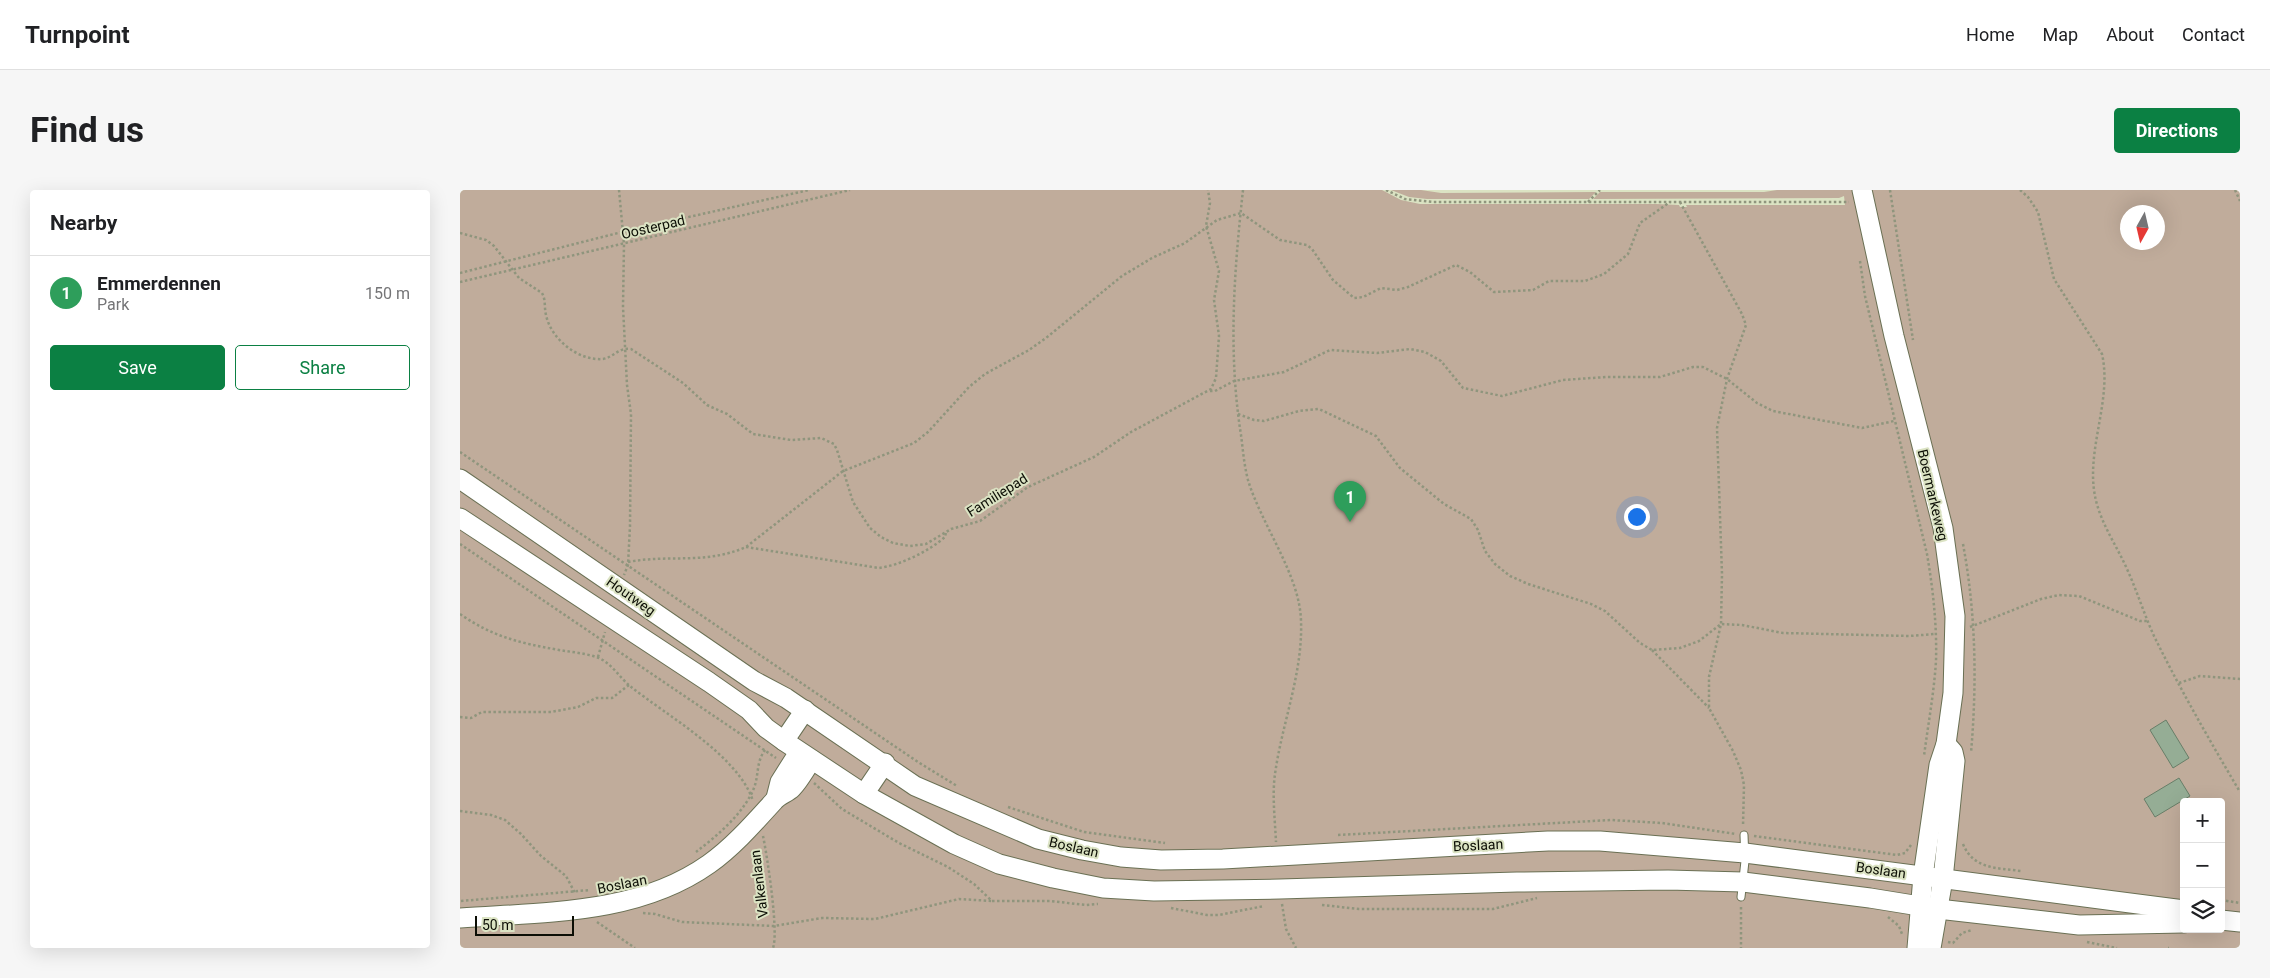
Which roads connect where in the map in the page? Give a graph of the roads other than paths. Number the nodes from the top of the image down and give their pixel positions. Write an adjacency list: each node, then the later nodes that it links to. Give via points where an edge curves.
1 (1871, 190): 3 (main road, Boermarkeweg)
2 (1854, 196): 3 (main road, Boermarkeweg)
3 (1868, 255): 7 (main road, Boermarkeweg, via 1894,336 1942,528 1955,616 1953,693)
4 (460, 479): 6 (main road, Houtweg, via 754,681)
5 (460, 518): 8 (main road, Houtweg, via 725,693 749,710)
6 (800, 707): 8 (main road, Boslaan); 9 (main road, Boslaan)
7 (1946, 744): 12 (main road, Boermarkeweg, via 1939,765); 13 (main road, Boermarkeweg, via 1955,761)
8 (787, 747): 10 (main road); 17 (main road, Boslaan, via 776,798 708,865 668,887 627,901)
9 (884, 763): 10 (main road); 11 (main road, Boslaan, via 935,796 1038,839 1121,857 1223,859 1548,841)
10 (864, 794): 14 (main road, via 954,844 999,864 1103,888 1154,891 1668,880)
11 (1745, 844): 12 (main road, Boslaan); 14 (lane)
12 (1923, 876): 13 (main road, Boslaan); 15 (main road, Boermarkeweg)
13 (1943, 879): 15 (main road, Boermarkeweg); 16 (main road, Boslaan)
14 (1742, 890): 15 (main road)
15 (1929, 908): 20 (main road, via 2079,925); 21 (main road, Boermarkeweg); 22 (main road, Boermarkeweg)
16 (2180, 909)
17 (460, 918)
18 (2225, 920): 19 (main road)
19 (2240, 922)
20 (2180, 923)
21 (1917, 948)
22 (1931, 948)

